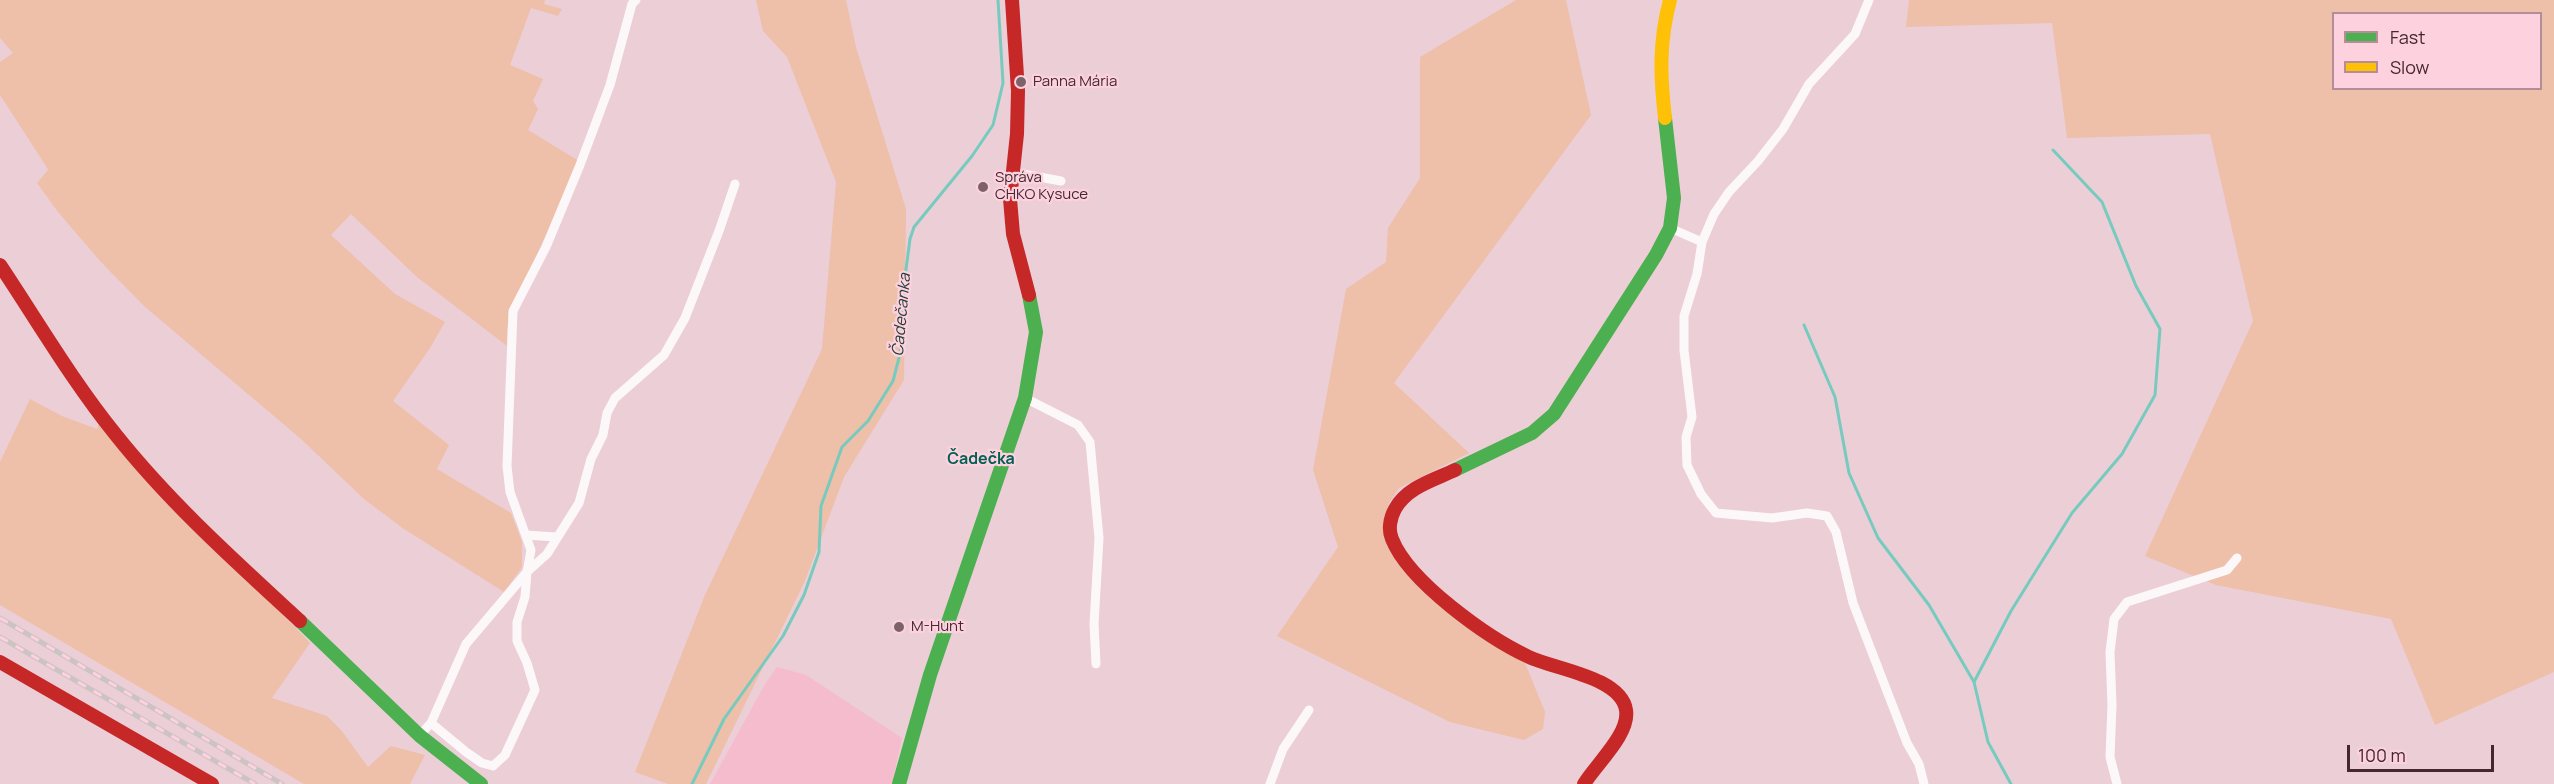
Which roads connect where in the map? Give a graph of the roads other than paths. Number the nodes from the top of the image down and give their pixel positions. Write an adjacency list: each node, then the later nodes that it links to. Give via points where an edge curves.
1 (636, 0): 12 (street, via 580,165 546,247 513,311 507,466 510,492)
2 (1012, 0): 5 (street, via 1018,91)
3 (1670, 0): 8 (street, via 1662,31 1660,76 1674,198)
4 (1869, 0): 9 (street, via 1855,34 1809,84 1783,129 1729,192)
5 (1012, 172): 6 (street); 11 (street, via 1013,234 1036,332)
6 (1061, 181)
7 (735, 184): 13 (street, via 685,318 664,355 611,405 579,503)
8 (1670, 228): 9 (street); 25 (street, via 1554,414 1532,433 1410,490 1397,503 1390,521 1392,538 1404,559 1446,602 1477,626 1531,658 1600,682 1618,694 1626,712 1622,731)
9 (1702, 243): 26 (street, via 1684,316 1692,417 1686,438 1687,465 1701,494 1716,513 1772,518 1807,513 1827,516 1836,532 1854,603)
10 (0, 265): 20 (street, via 89,401 136,460 215,541)
11 (1025, 398): 17 (street, via 1078,424 1090,442 1099,538); 23 (street, via 930,675)
12 (526, 535): 13 (street); 15 (street, via 531,550)
13 (556, 537): 15 (street, via 546,554)
14 (2237, 558): 27 (street, via 2227,570 2127,602 2114,619 2110,652 2110,757)
15 (527, 572): 19 (street, via 466,644); 19 (street, via 517,641 535,690 505,755 493,766 482,764)
16 (0, 662): 21 (street)
17 (1096, 664)
18 (1309, 710): 24 (street, via 1283,749)
19 (431, 723): 20 (street)
20 (422, 734): 22 (street)
21 (212, 784)
22 (482, 784)
23 (899, 784)
24 (1270, 784)
25 (1584, 784)
26 (1924, 784)
27 (2117, 784)

